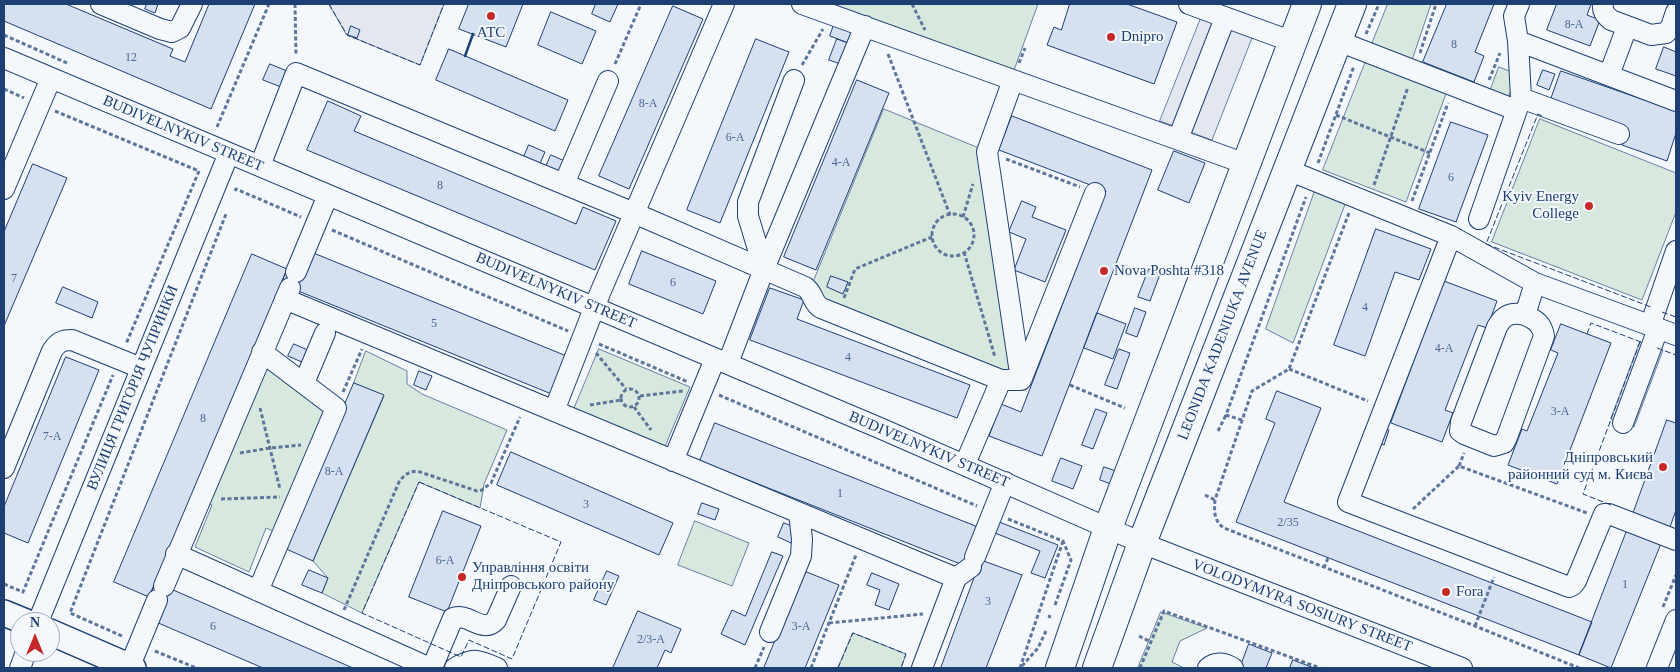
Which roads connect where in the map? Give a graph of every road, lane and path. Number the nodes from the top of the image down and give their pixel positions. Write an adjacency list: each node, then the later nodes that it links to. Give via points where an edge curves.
1 (101, 4): 2 (street, via 172,32 180,28)
2 (192, 4)
3 (269, 4): 37 (path)
4 (295, 4): 25 (path)
5 (641, 4): 30 (path)
6 (724, 4): 52 (street)
7 (802, 4): 16 (street)
8 (1189, 4): 17 (street)
9 (1308, 4): 21 (highway)
10 (1352, 4): 22 (highway, LEONIDA KADENIUKA AVENUE)
11 (1379, 4): 22 (path)
12 (1436, 4): 24 (path)
13 (1518, 4): 20 (street, via 1514,16)
14 (1603, 4): 18 (street, via 1606,16)
15 (1676, 12): 18 (street, via 1666,33 1651,35)
16 (831, 14): 19 (street); 28 (path)
17 (1226, 18): 21 (street); 40 (street)
18 (1627, 27): 26 (street)
19 (872, 29): 29 (street); 53 (path); 60 (street)
20 (1518, 41): 26 (street); 35 (street)
21 (1293, 42): 44 (highway)
22 (1349, 45): 24 (street); 36 (path); 46 (highway, LEONIDA KADENIUKA AVENUE)
23 (4, 58): 27 (street, BUDIVELNYKIV STREET)
24 (1414, 70): 31 (street); 39 (path)
25 (296, 73): 45 (street); 47 (street)
26 (1609, 75): 33 (street)
27 (51, 78): 34 (street); 42 (street, BUDIVELNYKIV STREET)
28 (794, 80): 60 (street, via 748,202 748,216)
29 (1013, 80): 40 (street); 41 (street)
30 (608, 81): 47 (street)
31 (1454, 86): 35 (street); 43 (path)
32 (4, 89): 34 (path)
33 (1676, 101)
34 (40, 104): 48 (street); 71 (path, via 199,171)
35 (1518, 104): 38 (street); 55 (street)
36 (1336, 115): 39 (path); 46 (path)
37 (217, 127)
38 (1619, 134)
39 (1391, 137): 43 (path); 51 (path)
40 (1178, 139): 44 (street)
41 (987, 152): 49 (path); 77 (street)
42 (229, 153): 45 (street, BUDIVELNYKIV STREET); 73 (street, ВУЛИЦЯ ГРИГОРІЯ ЧУПРИНКИ)
43 (1430, 153): 54 (path)
44 (1246, 164): 108 (highway)
45 (260, 166): 50 (street, BUDIVELNYKIV STREET)
46 (1300, 175): 51 (street); 88 (path); 112 (highway, LEONIDA KADENIUKA AVENUE)
47 (564, 184): 52 (street)
48 (4, 190)
49 (1095, 193): 77 (street)
50 (328, 195): 62 (street); 63 (street, BUDIVELNYKIV STREET)
51 (1362, 200): 54 (street); 74 (path)
52 (634, 213): 60 (street); 63 (street)
53 (950, 215): 57 (path, via 937,221); 59 (path, via 963,217 972,228 973,241)
54 (1406, 218): 56 (street)
55 (1479, 219)
56 (1451, 236): 61 (street); 84 (street)
57 (932, 237): 59 (path, via 942,253 958,256); 64 (path, via 855,269)
58 (1676, 251): 66 (street)
59 (964, 252): 76 (path)
60 (764, 270): 64 (street, via 805,287 815,304); 72 (street)
61 (1535, 283): 65 (street); 66 (street)
62 (290, 286): 68 (street); 70 (street)
63 (595, 307): 69 (street); 72 (street, BUDIVELNYKIV STREET)
64 (837, 314): 76 (street)
65 (1525, 315): 65 (street, via 1541,325 1544,336 1507,437 1504,443 1494,446 1464,434 1460,431 1460,422 1497,327 1510,314)
66 (1661, 330): 90 (street)
67 (325, 333): 78 (street)
68 (368, 334): 83 (street); 85 (path)
69 (583, 337): 81 (path); 87 (street)
70 (262, 352): 75 (street); 78 (street)
71 (120, 360): 73 (street); 97 (street, via 72,340 57,344); 118 (path, via 23,592)
72 (722, 361): 80 (street); 96 (street, BUDIVELNYKIV STREET)
73 (141, 368): 122 (street, ВУЛИЦЯ ГРИГОРІЯ ЧУПРИНКИ)
74 (1289, 370): 84 (path); 89 (path, via 1252,391)
75 (252, 376): 93 (path); 94 (street)
76 (1001, 380): 77 (street); 96 (street)
77 (1022, 380)
78 (304, 383): 85 (street)
79 (1070, 384): 86 (path)
80 (703, 388): 82 (path); 95 (street); 104 (path)
81 (626, 389): 82 (path, via 634,389); 82 (path, via 621,397 624,405 637,405)
82 (640, 396)
83 (527, 400): 87 (street); 126 (path, via 491,483 482,490 417,471 403,476)
84 (1384, 407): 107 (street, via 1348,502)
85 (336, 408): 92 (street)
86 (1125, 408)
87 (554, 411): 95 (street)
88 (1226, 415): 89 (path); 91 (path)
89 (1242, 420): 102 (path)
90 (1623, 423)
91 (1218, 432)
92 (321, 443): 93 (path); 100 (street)
93 (270, 448): 94 (path); 105 (path)
94 (218, 457): 101 (street)
95 (673, 461): 103 (street)
96 (965, 464): 98 (street, BUDIVELNYKIV STREET)
97 (4, 468)
98 (1005, 482): 104 (street); 108 (street, BUDIVELNYKIV STREET)
99 (1205, 495): 102 (path)
100 (298, 496): 101 (path); 105 (street)
101 (199, 500): 113 (street)
102 (1214, 500): 117 (path, via 1214,514 1224,528)
103 (799, 513): 109 (street); 129 (street, via 801,556)
104 (992, 513): 111 (path); 116 (street)
105 (288, 519): 120 (street)
106 (1601, 519): 107 (path, via 1458,466); 110 (street, via 1604,514 1609,514); 115 (street, via 1574,585 1564,586)
107 (1399, 522): 115 (street)
108 (1108, 528): 112 (street, BUDIVELNYKIV STREET); 139 (highway)
109 (862, 539): 116 (street); 125 (path)
110 (1676, 540)
111 (1063, 541): 121 (path, via 1071,560); 128 (path, via 1020,668 1038,648)
112 (1142, 543): 140 (highway, LEONIDA KADENIUKA AVENUE); 145 (street, VOLODYMYRA SOSIURY STREET)
113 (176, 554): 120 (street); 133 (street)
114 (1328, 558): 117 (path)
115 (1500, 561): 127 (path)
116 (967, 568): 123 (street)
117 (1324, 568): 127 (path)
118 (4, 584)
119 (511, 586): 134 (street, via 492,624 487,626 462,617 453,618)
120 (258, 591): 126 (street)
121 (1055, 605)
122 (42, 612)
123 (943, 612): 125 (path); 138 (street)
124 (1676, 620): 147 (street)
125 (829, 623): 137 (path)
126 (337, 626): 134 (street)
127 (1475, 626): 146 (path)
128 (1046, 631)
129 (770, 632)
130 (60, 636): 133 (main road)
131 (1139, 636): 132 (path)
132 (1151, 642): 141 (path); 144 (path, via 1164,611)
133 (130, 668)
134 (431, 668)
135 (454, 668): 136 (street, via 470,660)
136 (497, 668)
137 (811, 668)
138 (922, 668)
139 (1060, 668)
140 (1097, 668)
141 (1140, 668)
142 (1208, 668): 143 (street, via 1221,663)
143 (1233, 668)
144 (1320, 668)
145 (1462, 668)
146 (1579, 668)
147 (1657, 668)

